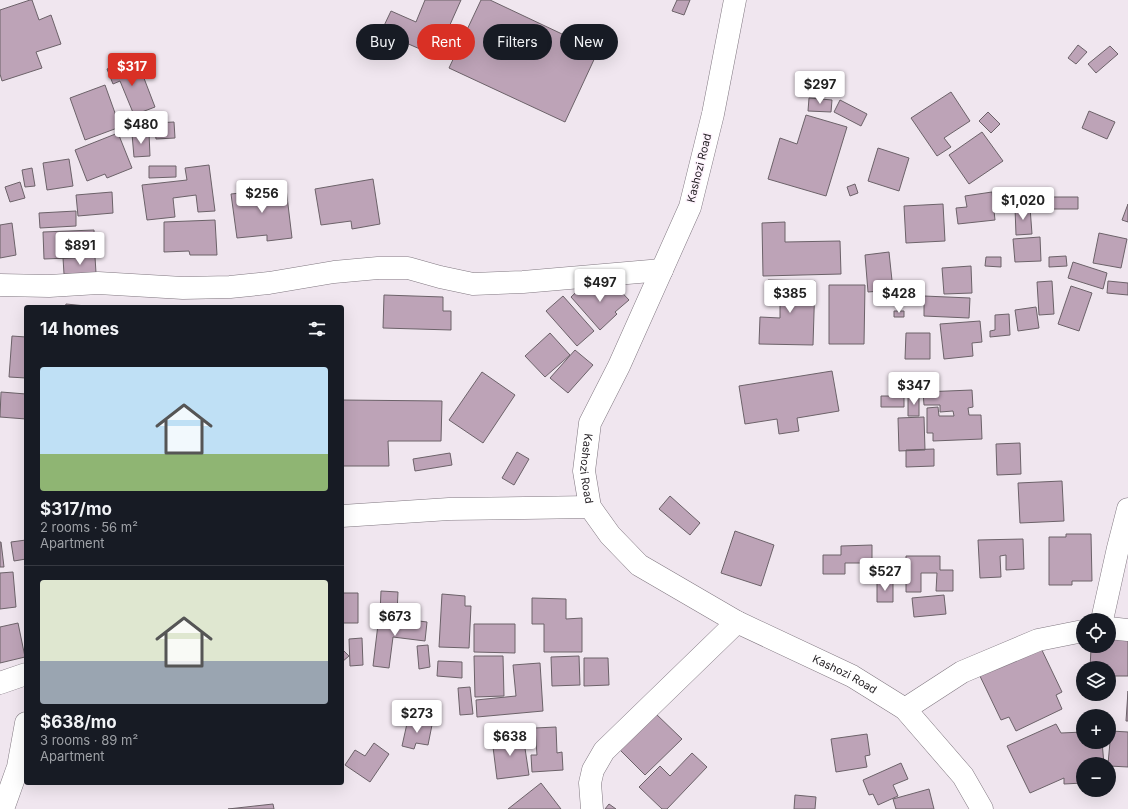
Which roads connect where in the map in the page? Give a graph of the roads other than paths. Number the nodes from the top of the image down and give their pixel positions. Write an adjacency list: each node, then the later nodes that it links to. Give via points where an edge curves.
1 (732, 2): 2 (street, Kashozi Road, via 713,114 690,207)
2 (662, 270): 3 (street, via 473,284 440,278 408,268 378,268 230,286 183,288 98,283); 4 (street, Kashozi Road, via 590,423 584,471)
3 (0, 285)
4 (590, 507): 6 (street, via 449,509); 8 (street, Kashozi Road, via 610,535 639,565)
5 (1128, 509): 7 (street)
6 (344, 516)
7 (1104, 613)
8 (737, 622): 14 (street, Kashozi Road, via 852,676); 17 (street, via 604,751 593,770 590,784)
9 (1116, 629): 10 (street)
10 (1128, 630)
11 (1076, 632): 14 (street, via 1038,640 962,672)
12 (24, 675): 13 (street)
13 (0, 683)
14 (905, 709): 18 (street, Kashozi Road, via 963,776)
15 (24, 734): 16 (street, via 18,767)
16 (4, 809)
17 (592, 809)
18 (982, 809)

